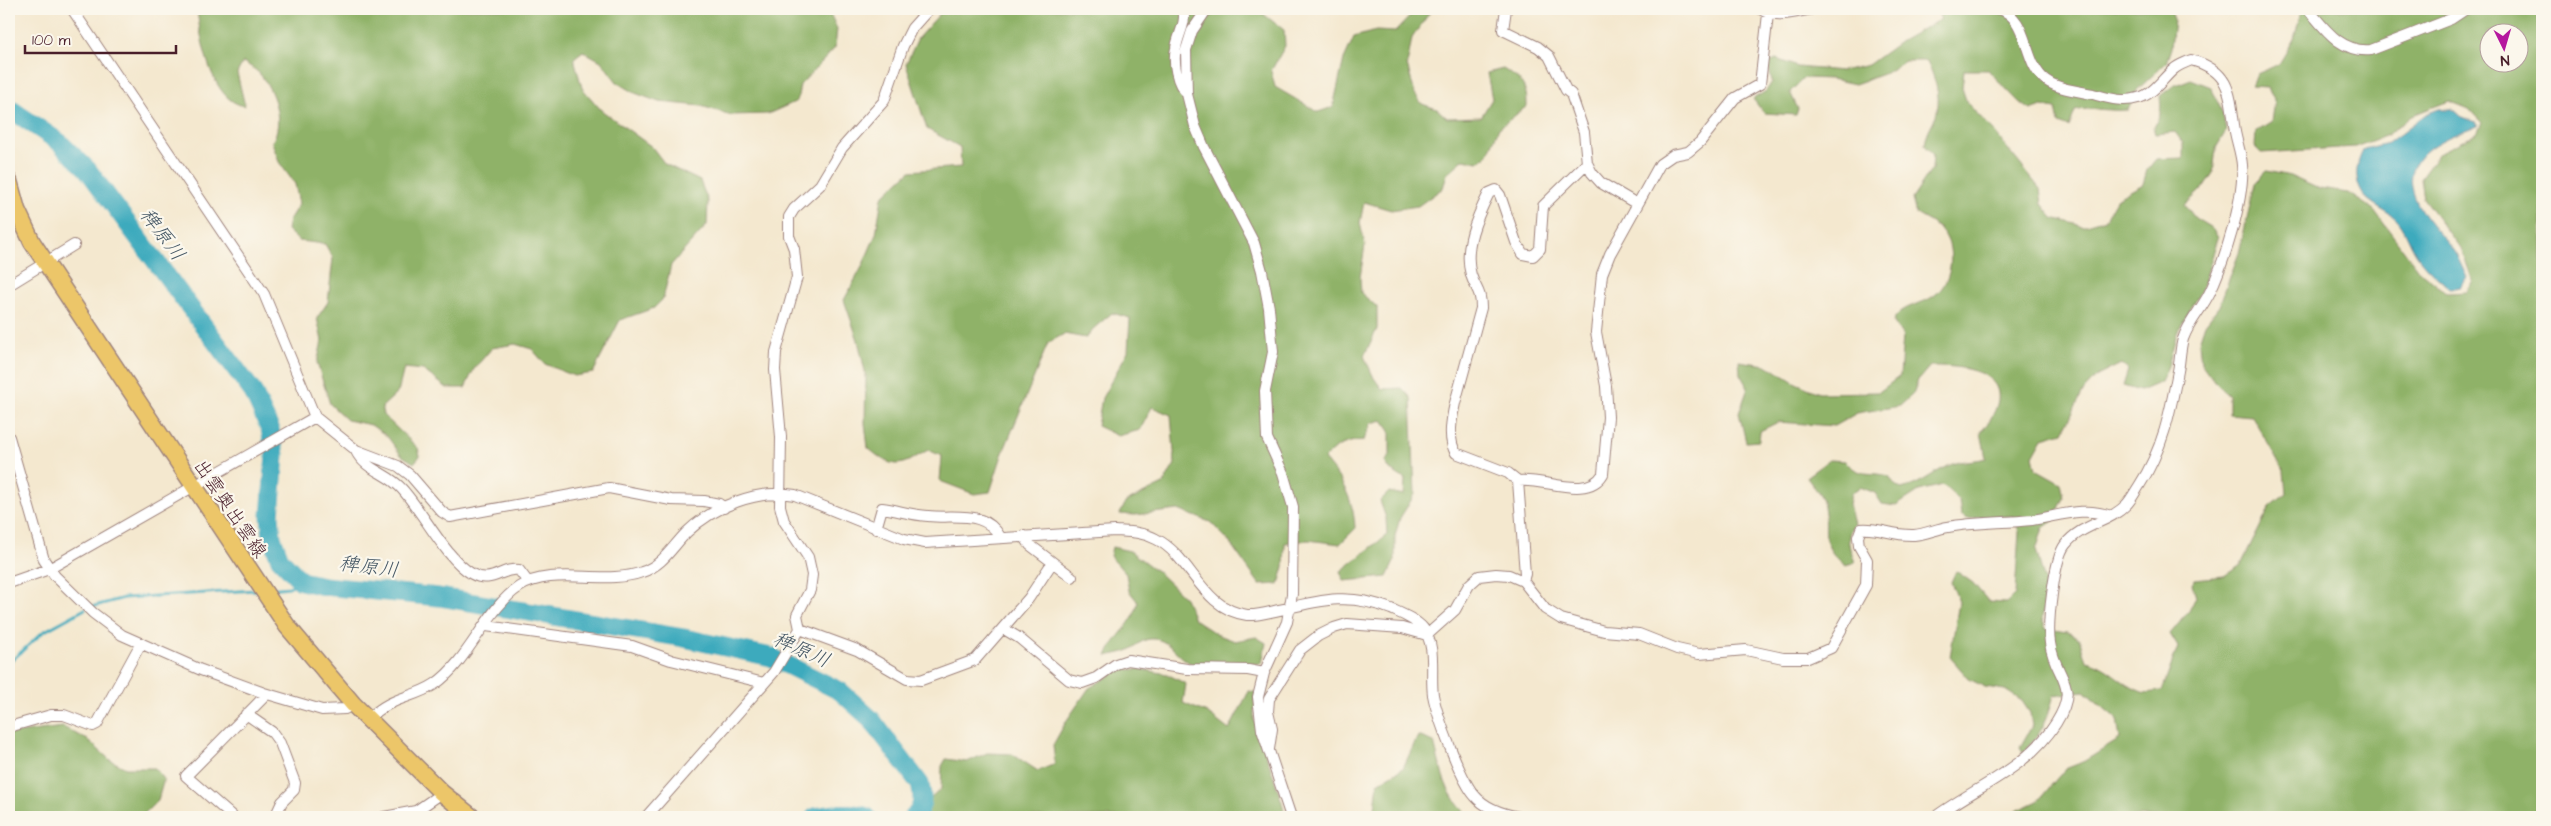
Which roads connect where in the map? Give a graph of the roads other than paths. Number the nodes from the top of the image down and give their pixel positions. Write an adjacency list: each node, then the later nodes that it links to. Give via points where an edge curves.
1 (72, 9): 18 (street, via 264,294)
2 (929, 9): 23 (street, via 912,28 903,46 884,101 842,148 820,185 789,217 797,277 776,352 781,436)
3 (1183, 9): 11 (street, via 1183,27 1175,49 1181,87)
4 (1207, 9): 11 (street, via 1192,31 1186,50)
5 (1506, 9): 12 (street, via 1503,30 1549,56 1571,94 1584,132)
6 (1812, 9): 10 (street, via 1786,14)
7 (1998, 9): 25 (street, via 2018,25 2033,65 2043,79 2063,87 2118,100 2140,98 2175,68 2191,60 2206,64 2224,78 2231,102 2242,163 2239,204 2209,294 2191,320 2183,341 2161,445 2126,505)
8 (2308, 9): 9 (street, via 2335,40 2360,51 2371,50 2451,19)
9 (2466, 9)
10 (1764, 12): 14 (street, via 1760,84 1735,98 1688,152 1660,164)
11 (1187, 94): 35 (street, via 1204,147 1254,243 1270,308 1273,352 1265,391 1267,438 1283,472 1293,507)
12 (1587, 163): 14 (street, via 1600,183); 21 (street, via 1542,206 1540,249 1533,256 1523,254 1516,242 1496,190 1489,193 1472,232 1469,258 1471,273 1481,293 1481,308 1454,403 1452,448 1456,453 1508,473)
13 (9, 181): 16 (main road, 出雲奥出雲線, via 17,210)
14 (1638, 204): 21 (street, via 1602,274 1596,332 1608,417 1603,474 1589,485 1574,487)
15 (74, 244): 16 (street)
16 (45, 262): 17 (street); 22 (main road, 出雲奥出雲線)
17 (9, 285)
18 (314, 417): 20 (street); 22 (street)
19 (9, 437): 30 (street)
20 (356, 450): 24 (street, via 398,466 450,517 608,488 652,497 704,501); 33 (street, via 371,468 388,475 413,500 437,537 472,574 491,578 512,569 519,570)
21 (1518, 481): 32 (street)
22 (193, 486): 30 (street); 44 (main road, 出雲奥出雲線, via 267,598 304,648)
23 (776, 493): 24 (street, via 762,494); 26 (street, via 795,495); 37 (street, via 784,521 808,557 812,575 810,590 797,615)
24 (724, 508): 33 (street, via 687,532 661,562 644,572 628,577 555,577)
25 (2111, 516): 32 (street, via 2100,512 2070,512 1897,536 1861,529 1858,537 1867,560 1866,585 1831,648 1808,658 1783,658 1746,650 1699,654 1639,634 1604,631 1562,619 1545,609); 57 (street, via 2077,532 2064,546 2058,562 2050,642 2066,684 2067,697 2059,718 2025,760)
26 (876, 529): 28 (street, via 925,543); 28 (street, via 882,508 931,516 972,518 994,526)
27 (1024, 536): 28 (street); 29 (street); 35 (street, via 1140,532 1157,539 1213,600 1231,612 1248,615)
28 (1001, 538)
29 (1052, 563): 31 (street); 38 (street)
30 (49, 570): 34 (street); 40 (street, via 93,613 122,635)
31 (1072, 577)
32 (1523, 581): 39 (street, via 1509,575 1479,576 1469,585 1455,610)
33 (528, 582): 36 (street, via 510,594)
34 (9, 583)
35 (1290, 607): 39 (street, via 1340,597 1365,600 1417,622); 41 (street, via 1287,622)
36 (489, 622): 42 (street, via 632,646 671,660); 46 (street, via 453,668 434,684 390,701)
37 (800, 629): 38 (street, via 857,650 908,679 921,680 975,660); 42 (street)
38 (1004, 629): 41 (street, via 1068,680 1082,683 1128,660 1187,669)
39 (1427, 635): 48 (street, via 1402,628 1348,624 1318,636 1300,650 1269,699 1272,729); 56 (street, via 1433,695 1464,777 1475,796 1490,808)
40 (141, 643): 43 (street); 47 (street, via 97,724 93,726 64,715 51,715)
41 (1264, 673): 48 (street, via 1258,713)
42 (764, 683): 54 (street)
43 (264, 694): 44 (street, via 322,710 345,709); 45 (street)
44 (353, 704): 46 (main road, 出雲奥出雲線)
45 (246, 714): 50 (street, via 186,776); 51 (street, via 272,732 295,782 294,790 282,802)
46 (368, 719): 49 (main road, 出雲奥出雲線)
47 (9, 727)
48 (1269, 749): 55 (street)
49 (442, 793): 52 (street, via 416,811); 53 (main road, 出雲奥出雲線)
50 (233, 817)
51 (275, 817)
52 (384, 817)
53 (472, 817)
54 (646, 817)
55 (1291, 817)
56 (1519, 817)
57 (1935, 817)

